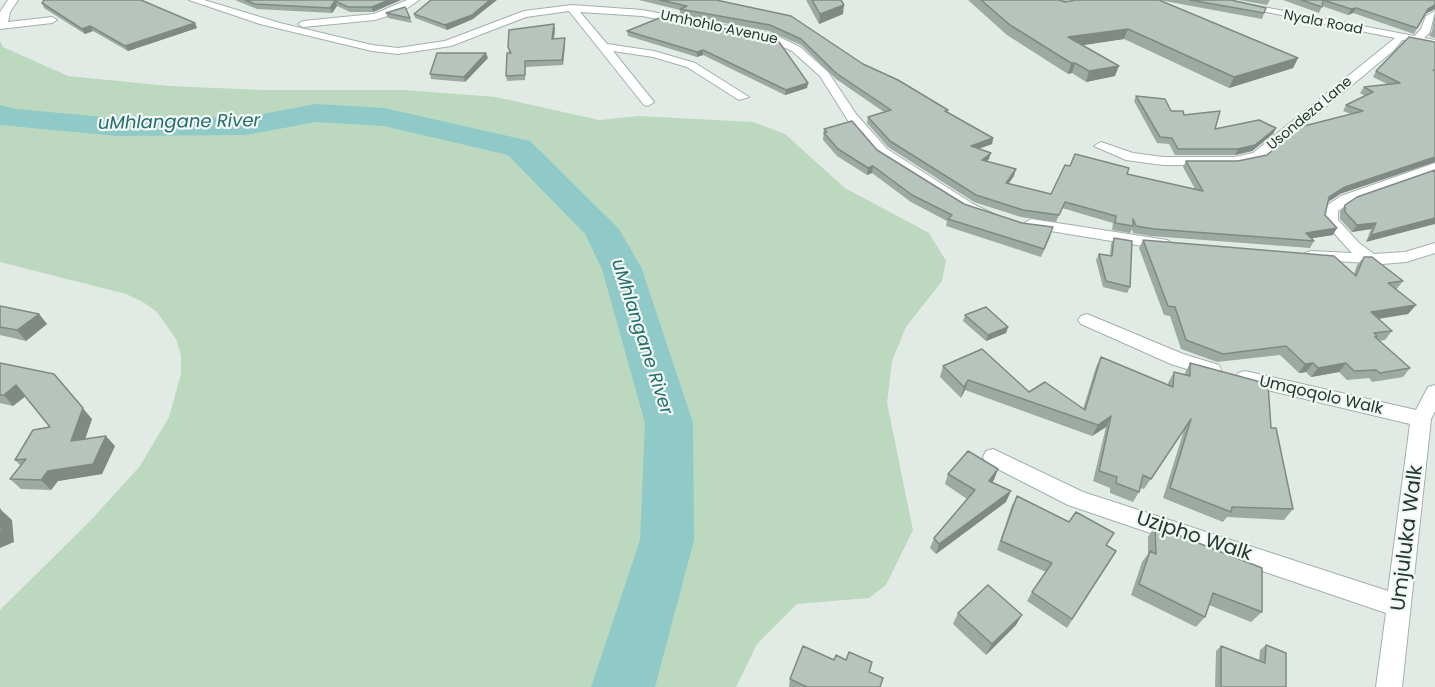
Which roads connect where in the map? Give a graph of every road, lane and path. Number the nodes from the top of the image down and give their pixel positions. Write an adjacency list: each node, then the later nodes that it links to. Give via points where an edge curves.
1 (13, 0): 7 (street, via 4,12 2,26)
2 (194, 0): 8 (street)
3 (414, 0): 8 (street, via 393,11 358,20 313,24)
4 (1212, 0): 9 (street, Nyala Road)
5 (572, 8): 8 (street, Umhohlo Avenue, via 524,14 447,44 408,51 372,48); 12 (street); 17 (street, Umhohlo Avenue, via 653,14 782,41 824,74 851,116 882,152 968,207)
6 (1435, 14): 10 (street)
7 (52, 20)
8 (264, 22)
9 (1400, 37): 10 (street, Nyala Road); 15 (street, Usondeza Lane, via 1258,156 1235,161 1154,161)
10 (1416, 40): 11 (street, Nyala Road)
11 (1435, 43)
12 (605, 47): 13 (street, via 654,54 691,65); 14 (street)
13 (743, 97)
14 (648, 102)
15 (1101, 146)
16 (1435, 167): 22 (street, via 1346,199 1331,209 1330,220 1335,227)
17 (1001, 219)
18 (1020, 223): 19 (street)
19 (1180, 246)
20 (1433, 254): 22 (street)
21 (1299, 256): 22 (street)
22 (1371, 259)
23 (1086, 321): 25 (street, Umqoqolo Walk, via 1207,369)
24 (1435, 392): 25 (street, Umjuluka Walk)
25 (1421, 419): 27 (street, Umjuluka Walk)
26 (993, 456): 27 (street, Uzipho Walk, via 1076,499)
27 (1399, 606): 28 (street, Umjuluka Walk)
28 (1389, 687)

